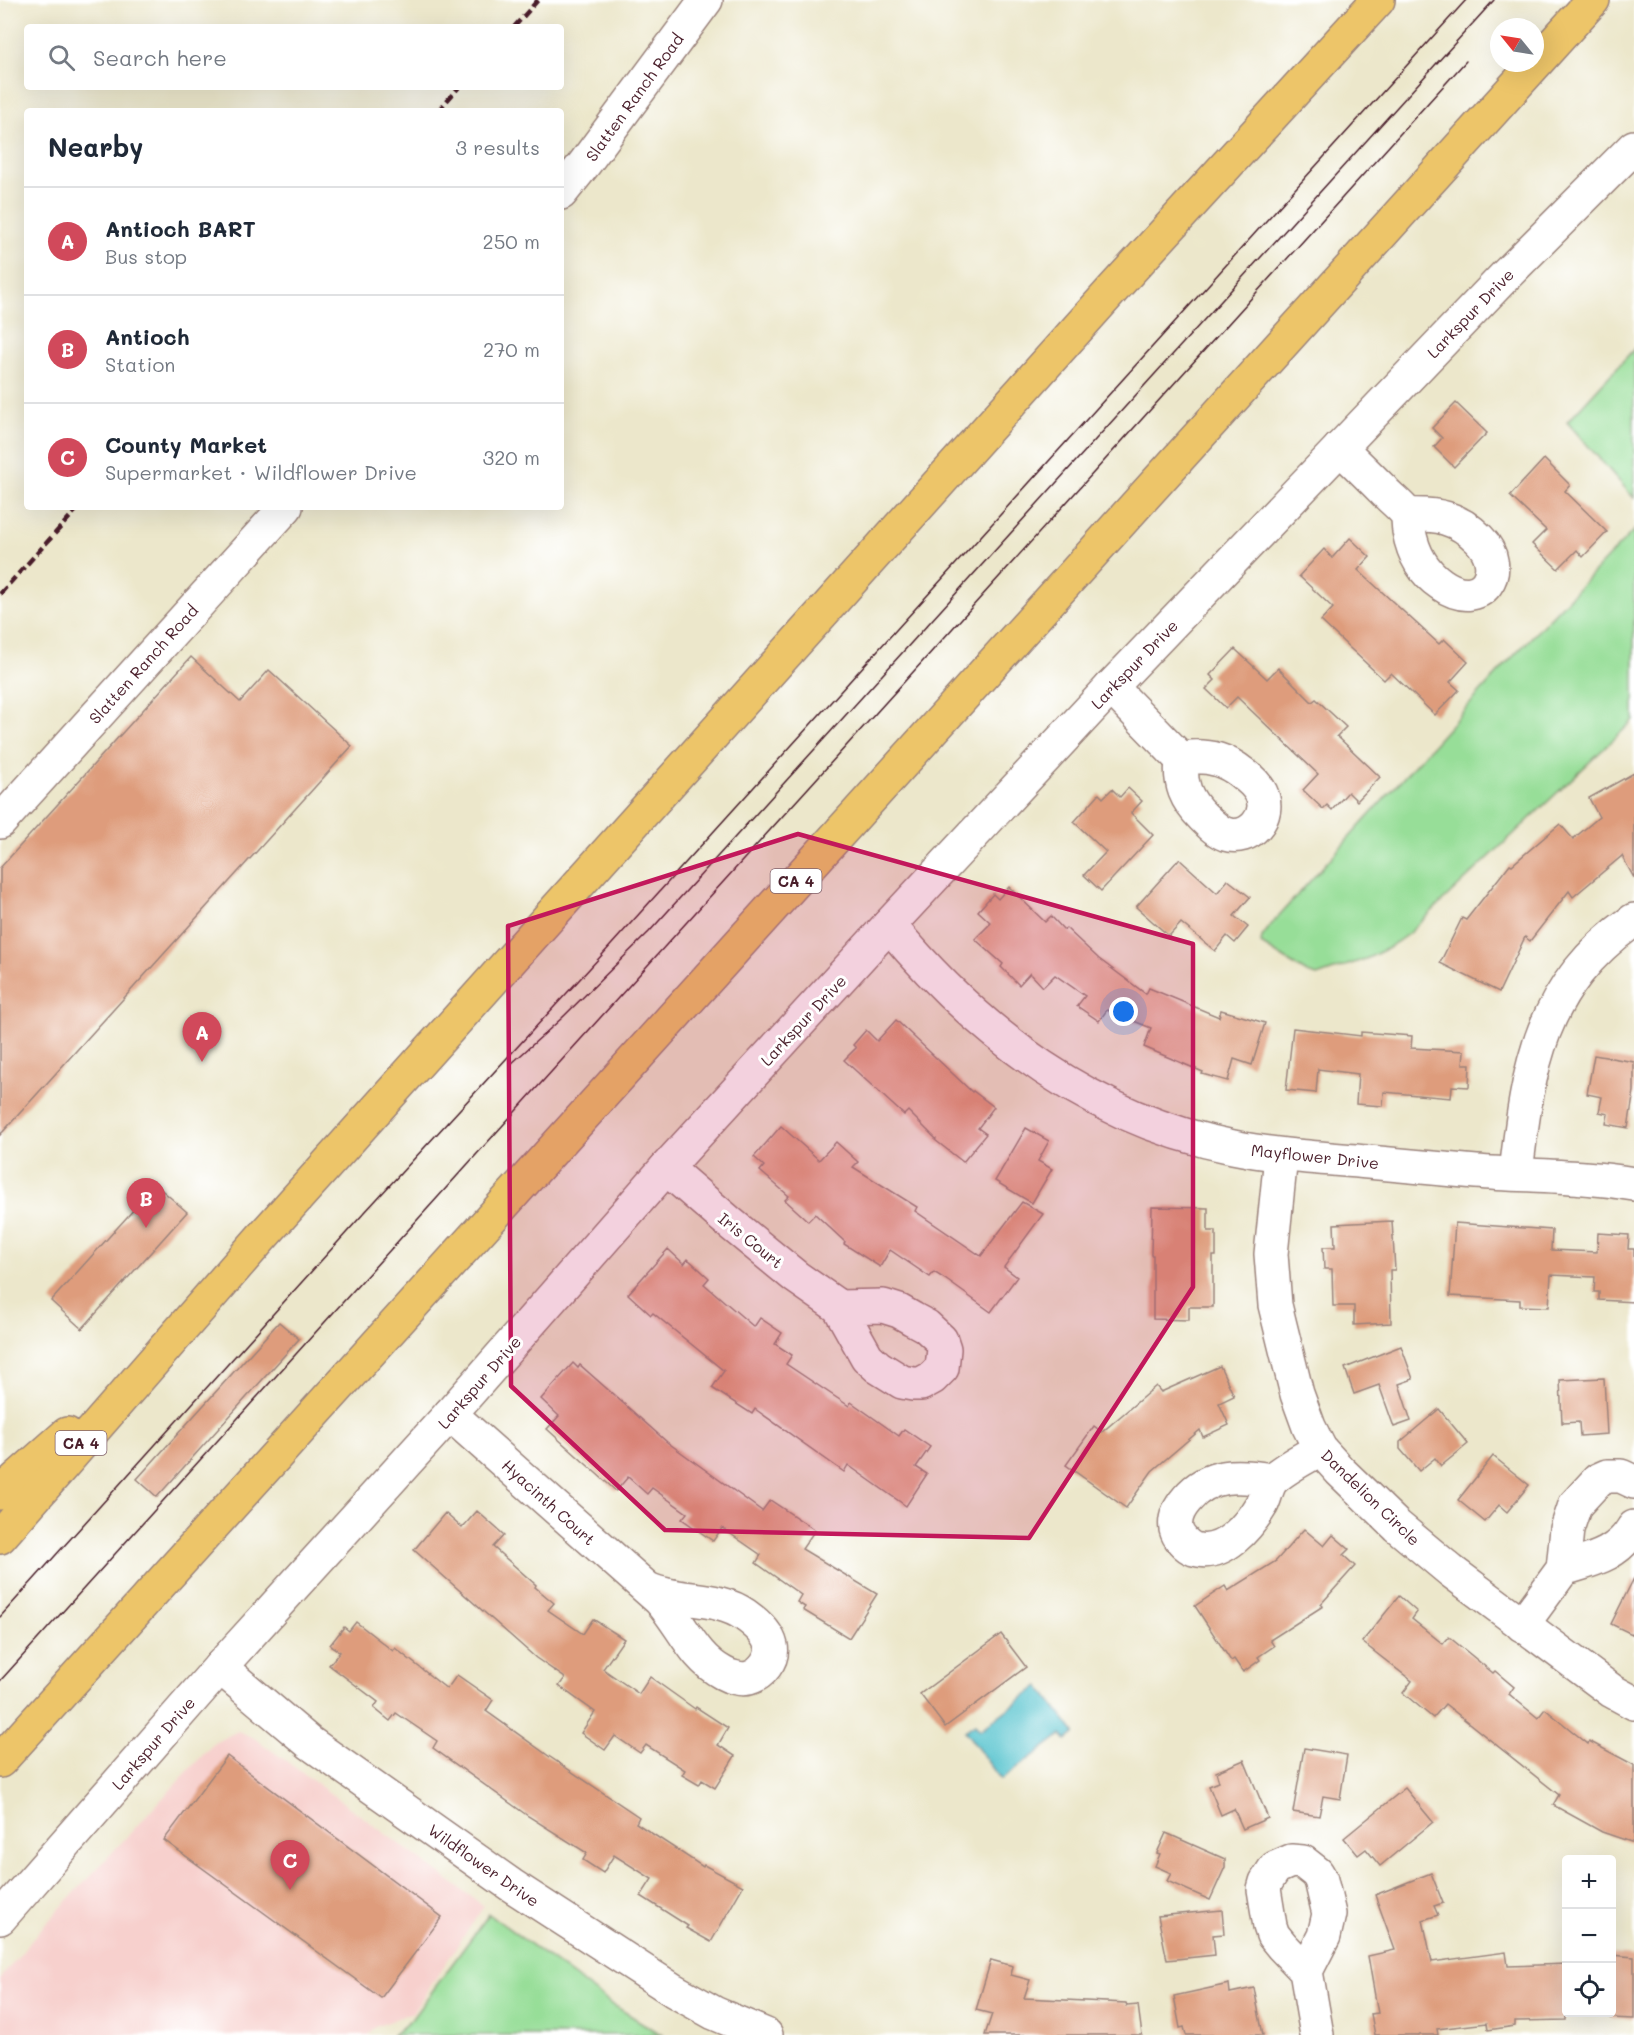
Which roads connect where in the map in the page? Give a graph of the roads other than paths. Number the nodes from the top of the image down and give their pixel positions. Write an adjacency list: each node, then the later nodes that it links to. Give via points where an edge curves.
1 (706, 0): 5 (street, Slatten Ranch Road)
2 (1378, 0): 19 (highway, CA 4, via 1058,350)
3 (1593, 0): 32 (highway, CA 4)
4 (1634, 147): 6 (street, Larkspur Drive)
5 (564, 189)
6 (1340, 448): 8 (street); 9 (street, Larkspur Drive)
7 (283, 510): 11 (street, Slatten Ranch Road)
8 (1408, 515)
9 (1111, 687): 10 (street); 13 (street, Larkspur Drive)
10 (1182, 760)
11 (0, 822)
12 (1634, 920): 16 (street, via 1592,954 1555,1006 1535,1054)
13 (889, 926): 14 (street, Mayflower Drive, via 972,1014 1070,1085 1118,1110 1182,1135); 15 (street, Larkspur Drive)
14 (1281, 1156): 16 (street, Mayflower Drive); 21 (street, Dandelion Circle, via 1271,1254 1275,1305 1297,1394)
15 (666, 1168): 18 (street, Iris Court); 20 (street, Larkspur Drive)
16 (1516, 1173): 17 (street, Mayflower Drive, via 1592,1177)
17 (1634, 1184)
18 (838, 1307)
19 (163, 1350): 24 (highway); 26 (highway, CA 4)
20 (450, 1414): 28 (street, Hyacinth Court); 30 (street, Larkspur Drive)
21 (1320, 1449): 22 (street); 29 (street, Dandelion Circle, via 1396,1526)
22 (1272, 1480)
23 (1634, 1482): 27 (street, via 1621,1476 1607,1476 1598,1480 1575,1505 1567,1529)
24 (0, 1493)
25 (1634, 1527): 27 (street, via 1609,1554)
26 (0, 1537)
27 (1563, 1569): 29 (street)
28 (648, 1589)
29 (1522, 1625): 31 (street, Dandelion Circle)
30 (220, 1667): 33 (street, Larkspur Drive); 35 (street, Wildflower Drive, via 310,1743 511,1885 673,1990)
31 (1634, 1703)
32 (0, 1761)
33 (0, 1918)
34 (1306, 1971): 36 (street)
35 (766, 2035)
36 (1317, 2035)

